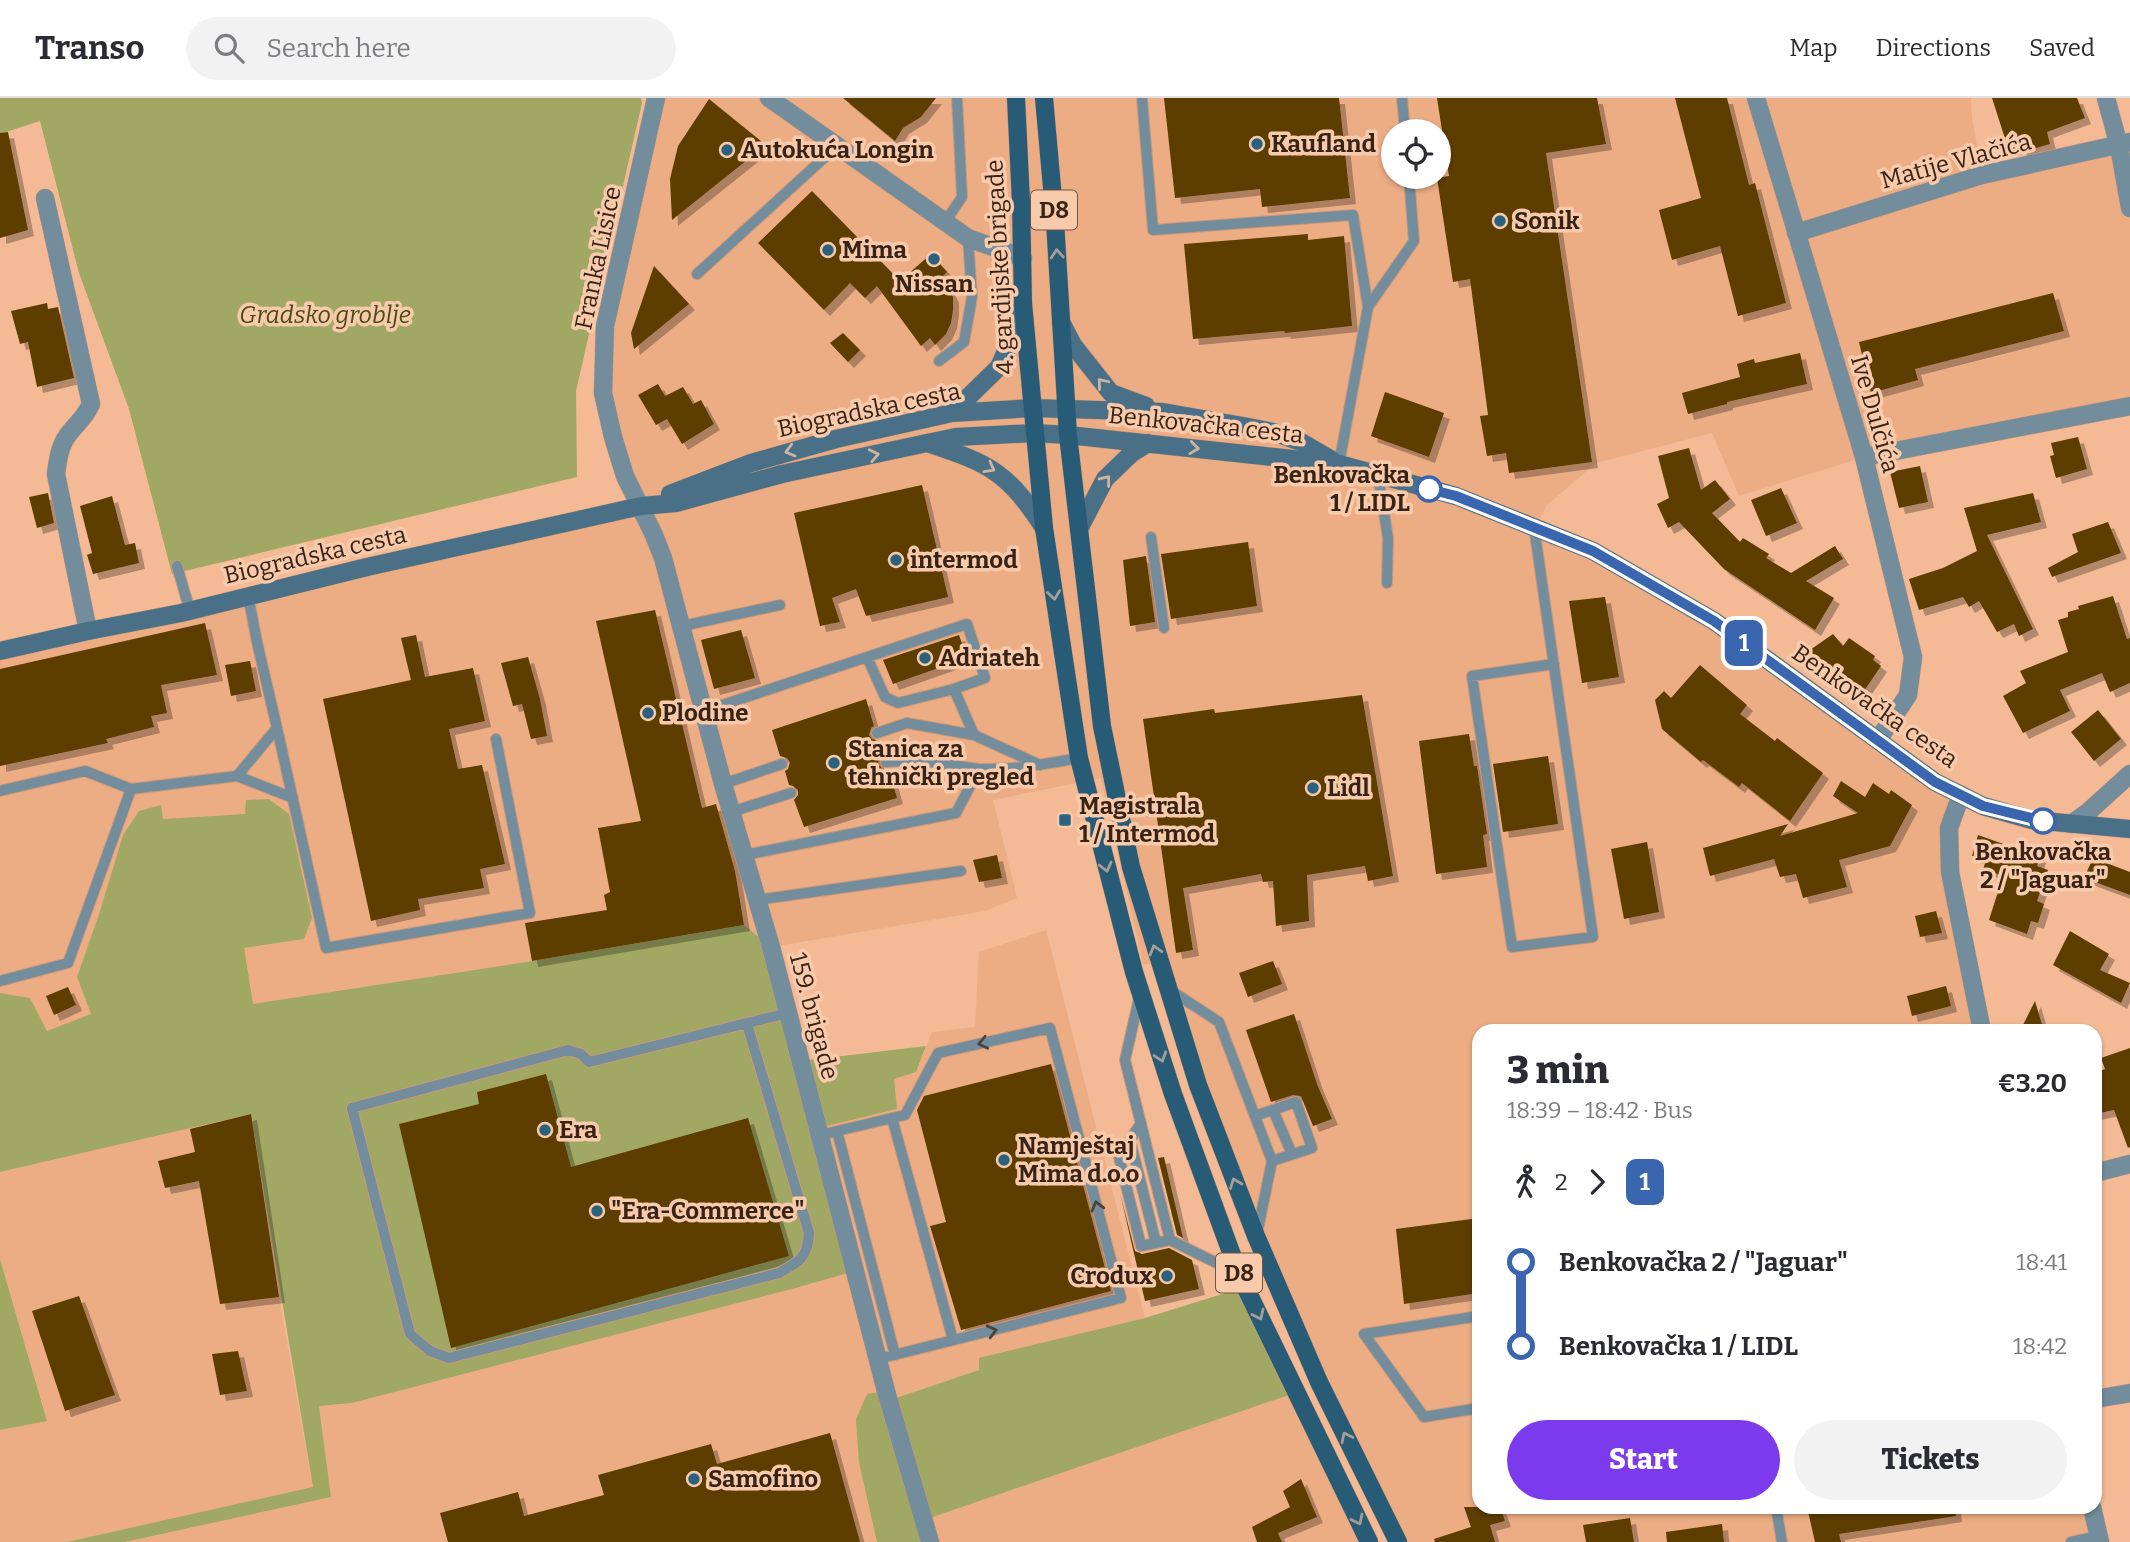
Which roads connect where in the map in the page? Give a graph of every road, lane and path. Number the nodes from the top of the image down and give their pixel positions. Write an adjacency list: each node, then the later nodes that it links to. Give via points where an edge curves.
1 (656, 98): 37 (street, Franka Lisice, via 605,326 603,393 612,437)
2 (768, 98): 12 (street)
3 (957, 98): 16 (lane, via 962,197)
4 (1016, 98): 19 (main road, 4. gardijske brigade / D8)
5 (1044, 98): 23 (main road, D8, one-way to 5)
6 (1142, 98): 22 (lane, via 1153,230 1353,215)
7 (1402, 98): 10 (lane)
8 (1756, 98): 17 (street, Ive Dulčića)
9 (2106, 98): 11 (street)
10 (1404, 119)
11 (2124, 144): 15 (street); 17 (street, Matije Vlačića, via 1982,175)
12 (837, 146): 16 (street); 20 (lane)
13 (1410, 189): 22 (lane, via 1414,241)
14 (46, 198): 49 (street, via 92,404 69,432 55,474)
15 (2130, 208)
16 (945, 222): 18 (street)
17 (1796, 233): 34 (street, Ive Dulčića)
18 (968, 238): 19 (street); 24 (lane, via 972,297 964,342)
19 (1023, 258): 21 (main road, 4. gardijske brigade / D8)
20 (696, 274)
21 (1023, 303): 26 (main road, 4. gardijske brigade / D8); 29 (main road, via 999,368)
22 (1368, 307): 35 (lane)
23 (1062, 322): 27 (main road, D8); 28 (main road, one-way to 23, via 1111,393 1073,345)
24 (939, 361)
25 (2130, 406): 34 (street)
26 (1033, 408): 27 (main road, Biogradska cesta); 29 (main road, Biogradska cesta); 30 (main road, 4. gardijske brigade / D8)
27 (1066, 409): 28 (main road, Benkovačka cesta); 31 (main road, D8)
28 (1163, 412): 35 (main road, Benkovačka cesta, via 1273,432)
29 (952, 413): 37 (main road, Biogradska cesta, one-way to 37, via 780,453)
30 (1035, 433): 31 (main road, Biogradska cesta); 32 (main road, Biogradska cesta); 39 (main road, D8)
31 (1068, 435): 33 (main road, Benkovačka cesta); 40 (main road, D8)
32 (927, 443): 37 (main road, Biogradska cesta, one-way to 32, via 676,503 782,474); 39 (main road, one-way to 39, via 1003,475)
33 (1148, 443): 35 (main road, Benkovačka cesta, one-way to 35); 40 (main road, one-way to 33, via 1105,479)
34 (1864, 457): 59 (street, Ive Dulčića, via 1913,657 1908,695)
35 (1339, 464): 36 (main road, Benkovačka cesta)
36 (1378, 475): 38 (main road, Benkovačka cesta, via 1456,496); 43 (lane, via 1388,538)
37 (640, 506): 44 (main road, Biogradska cesta); 47 (street, 159. brigade, via 663,558)
38 (1534, 527): 52 (lane); 59 (main road, Benkovačka cesta, via 1593,551 1714,621)
39 (1044, 528): 60 (main road, D8, one-way to 60)
40 (1079, 529): 80 (main road, D8, one-way to 40, via 1131,867 1111,775)
41 (1151, 537): 48 (lane)
42 (177, 566): 46 (lane)
43 (1387, 583)
44 (248, 595): 46 (main road, Biogradska cesta); 55 (lane)
45 (780, 605): 47 (lane)
46 (190, 611): 49 (main road, Biogradska cesta)
47 (682, 626): 54 (street, 159. brigade)
48 (1164, 628)
49 (88, 631): 50 (main road, Biogradska cesta)
50 (0, 651)
51 (867, 657): 53 (lane, via 885,697 898,703); 53 (lane, via 967,624 985,678); 54 (lane)
52 (1554, 664): 52 (lane, via 1593,937 1512,947 1472,676)
53 (954, 689): 57 (lane)
54 (704, 711): 67 (street, 159. brigade)
55 (277, 728): 66 (lane); 72 (lane)
56 (877, 733): 57 (lane, via 908,723)
57 (974, 735): 63 (lane)
58 (496, 739): 72 (lane, via 530,913 326,948)
59 (1878, 740): 71 (main road, Benkovačka cesta, via 1935,782)
60 (1079, 758): 63 (lane); 81 (main road, D8, one-way to 81)
61 (886, 762): 64 (lane, via 917,760)
62 (782, 764): 67 (lane)
63 (1040, 765): 64 (lane)
64 (979, 769): 76 (lane, via 956,813)
65 (2130, 774): 74 (street)
66 (237, 776): 68 (lane); 72 (lane)
67 (723, 784): 73 (street, 159. brigade)
68 (131, 789): 69 (lane, via 85,771); 79 (lane, via 68,963)
69 (0, 792)
70 (791, 793): 73 (lane)
71 (1961, 795): 74 (main road, Benkovačka cesta, via 2032,820); 84 (street, via 1949,828 1950,872)
72 (293, 798)
73 (731, 812): 76 (street, 159. brigade)
74 (2071, 824): 75 (main road, Benkovačka cesta)
75 (2130, 830)
76 (745, 855): 78 (street, 159. brigade)
77 (961, 871): 78 (lane)
78 (757, 900): 82 (street, 159. brigade)
79 (0, 981)
80 (1166, 988): 86 (lane, via 1219,1022); 94 (main road, D8, one-way to 80)
81 (1140, 992): 88 (lane, via 1125,1060); 96 (main road, D8, one-way to 96)
82 (788, 1013): 83 (lane); 89 (street, 159. brigade)
83 (747, 1024): 83 (lane, via 589,1062 568,1050 352,1108 410,1334 430,1351 449,1358 779,1273 799,1261 808,1247 809,1233)
84 (1981, 1024)
85 (1273, 1110): 86 (lane); 90 (lane); 90 (lane, via 1296,1102 1312,1148)
86 (1255, 1116): 91 (lane)
87 (892, 1118): 89 (lane); 98 (lane); 98 (lane, one-way to 87, via 1121,1298 1050,1028 937,1053 905,1115)
88 (1141, 1123): 95 (lane); 95 (lane, via 1130,1140 1156,1243)
89 (829, 1133): 99 (street, 159. brigade)
90 (1292, 1154): 91 (lane)
91 (1272, 1161): 94 (lane)
92 (2130, 1164): 93 (street)
93 (2102, 1171)
94 (1256, 1236): 108 (main road, D8, one-way to 94, via 1319,1382)
95 (1170, 1240): 96 (lane)
96 (1239, 1274): 107 (main road, D8, one-way to 107)
97 (1472, 1317): 102 (lane, via 1364,1334 1424,1417)
98 (953, 1340): 99 (lane)
99 (887, 1357): 106 (street, 159. brigade)
100 (2130, 1393): 101 (street)
101 (2102, 1398)
102 (1472, 1409)
103 (1777, 1514): 109 (lane)
104 (2094, 1514): 105 (street)
105 (2099, 1539): 110 (lane)
106 (930, 1542)
107 (1369, 1542)
108 (1398, 1542)
109 (1782, 1542)
110 (2071, 1542)

